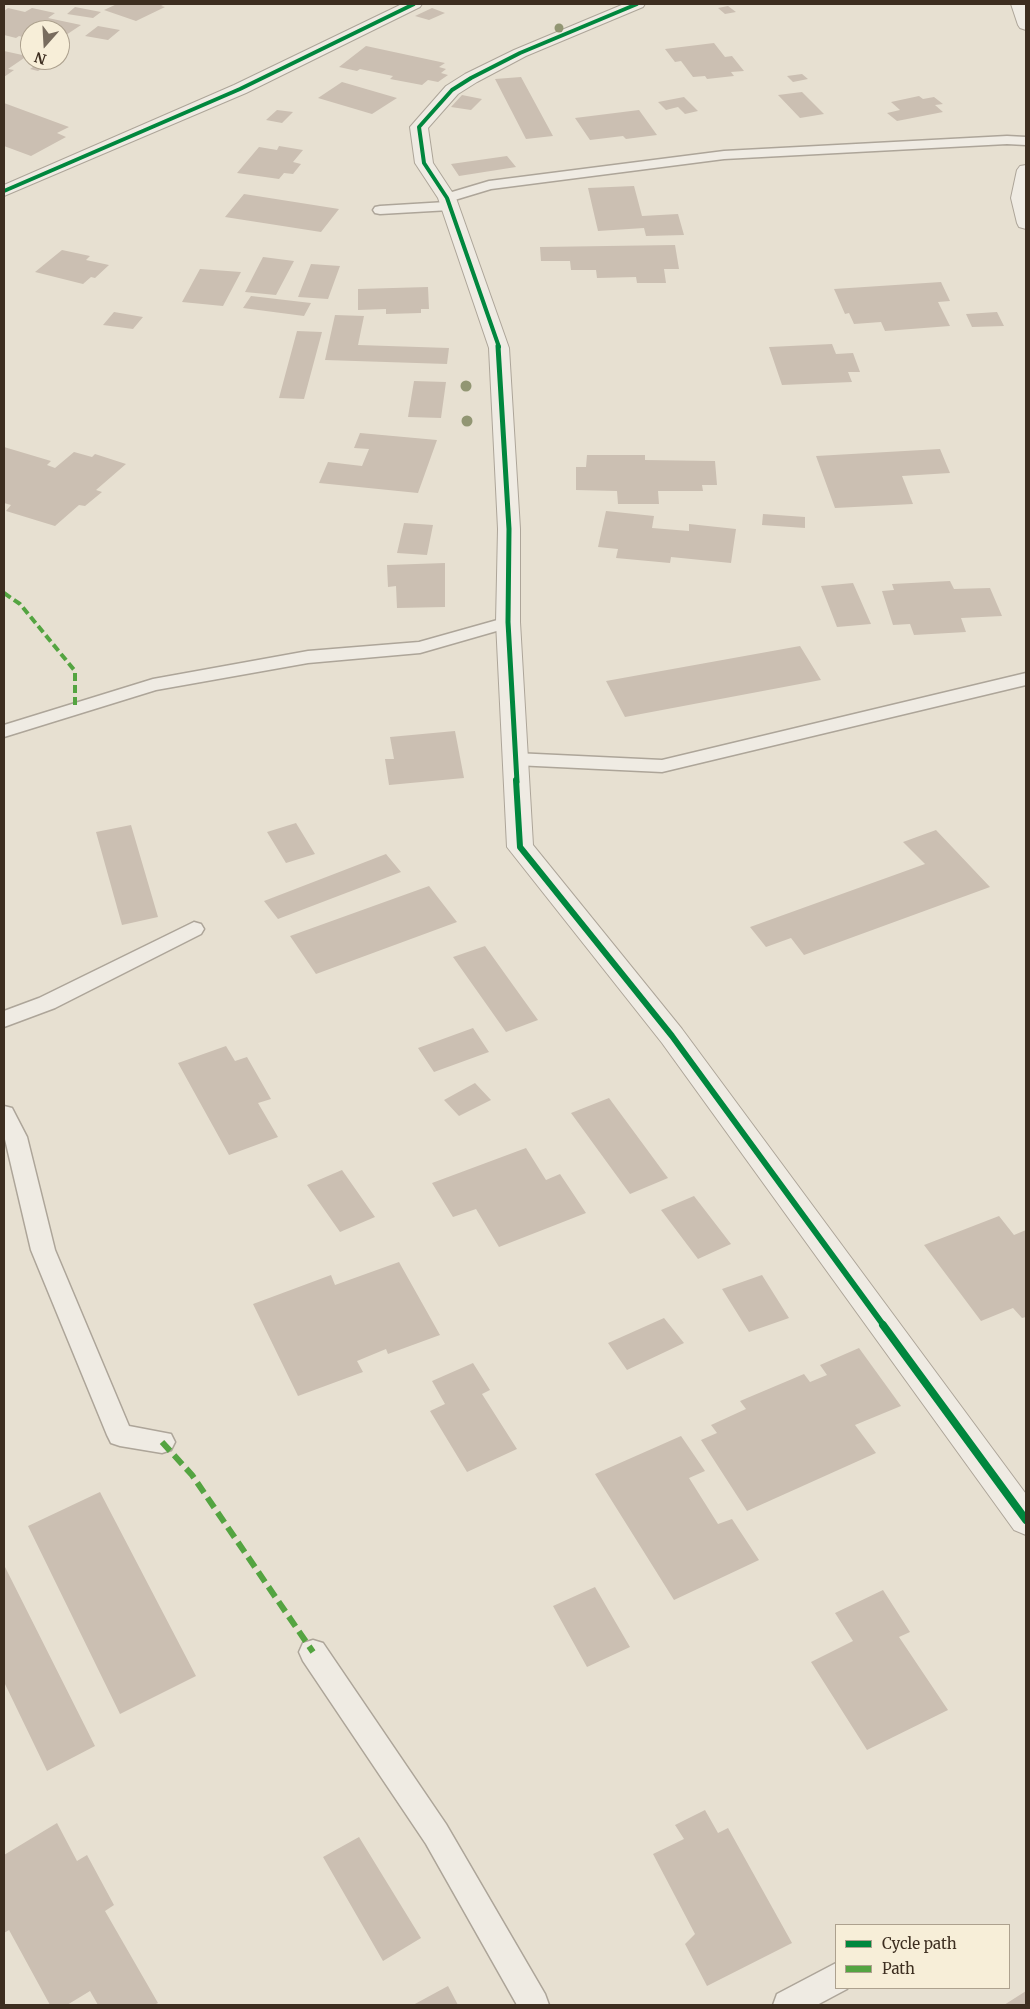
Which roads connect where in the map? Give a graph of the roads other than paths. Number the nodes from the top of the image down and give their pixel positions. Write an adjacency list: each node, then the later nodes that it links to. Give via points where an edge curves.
1 (414, 4): 7 (street, via 240,89)
2 (638, 4): 8 (street, via 520,53 452,90 419,127 424,163)
3 (1019, 4): 4 (street)
4 (1026, 25)
5 (1026, 141): 8 (lane, via 724,154 489,185)
6 (1026, 170): 10 (street, via 1020,198)
7 (4, 191)
8 (449, 202): 9 (lane); 11 (street, via 500,348 509,529)
9 (380, 210)
10 (1026, 223)
11 (508, 622): 13 (lane, via 420,647 308,657 153,685); 14 (street)
12 (1026, 679): 14 (lane, via 662,766)
13 (4, 731)
14 (515, 759): 19 (street, via 520,847 672,1036)
15 (194, 928): 16 (lane, via 47,1003)
16 (4, 1019)
17 (4, 1114): 18 (lane, via 16,1138 44,1250 120,1435)
18 (162, 1442)
19 (1026, 1520)
20 (313, 1652): 22 (lane, via 436,1834)
21 (835, 1979): 23 (lane)
22 (534, 2005)
23 (788, 2005)

